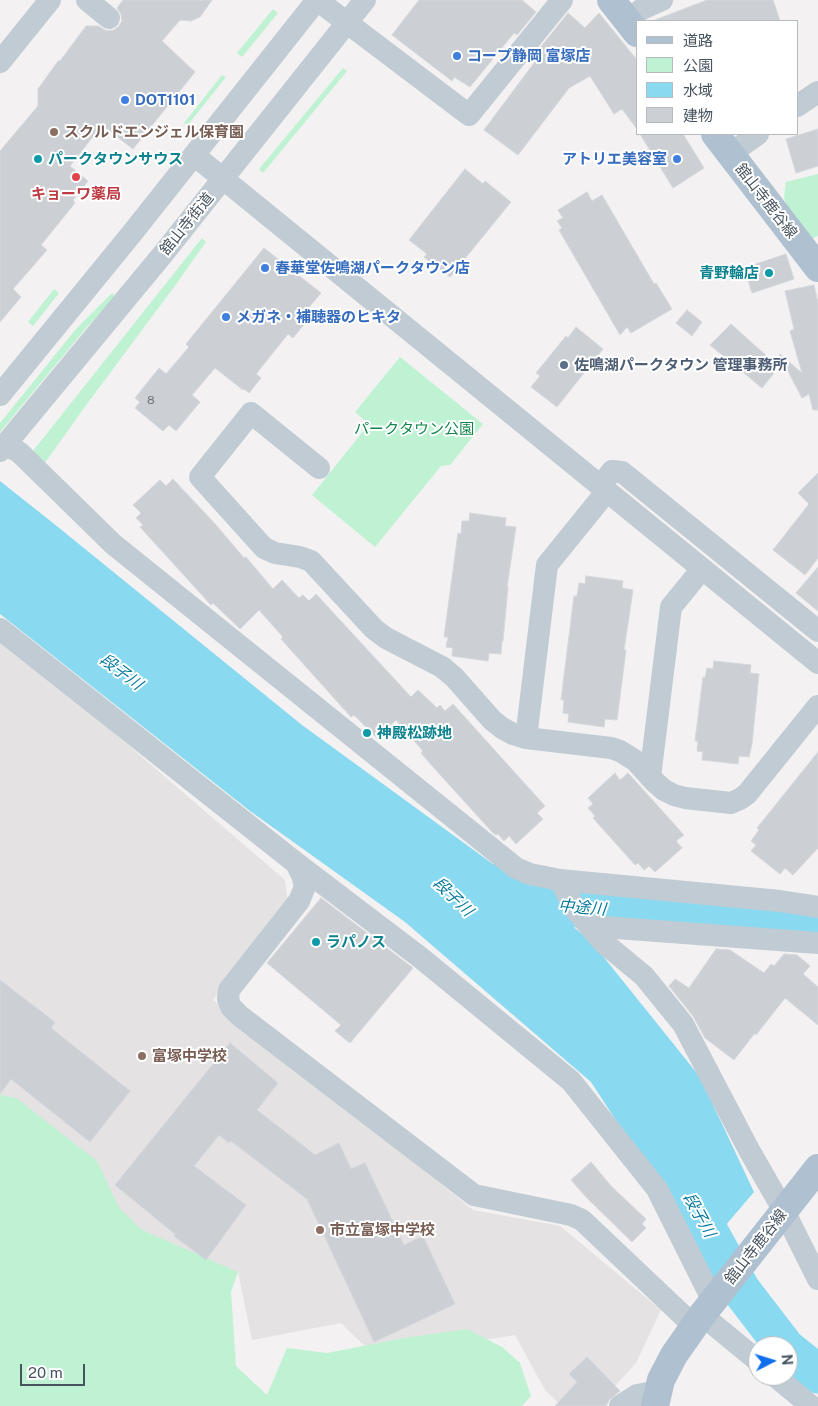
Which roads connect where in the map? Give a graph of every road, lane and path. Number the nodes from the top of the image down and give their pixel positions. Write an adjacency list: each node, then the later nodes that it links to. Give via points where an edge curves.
1 (50, 0): 10 (street)
2 (87, 0): 7 (street)
3 (317, 0): 9 (street); 15 (street)
4 (365, 0): 9 (street, 舘山寺街道)
5 (562, 0): 9 (street, via 469,115)
6 (662, 0): 8 (street)
7 (109, 18)
8 (625, 18)
9 (347, 23): 16 (street, 舘山寺街道)
10 (0, 62)
11 (818, 92): 12 (street)
12 (798, 105)
13 (754, 135): 14 (street)
14 (722, 144): 17 (main road, 舘山寺鹿谷線)
15 (194, 156): 16 (street); 18 (street)
16 (223, 179): 19 (street, 舘山寺街道); 21 (street)
17 (815, 259)
18 (0, 395)
19 (2, 448): 30 (street, via 19,452 112,544 510,864 523,872)
20 (318, 468): 27 (street, via 252,413 200,477 264,548 311,561 374,629 442,667 492,720 513,734)
21 (604, 488): 22 (street); 24 (street, via 612,471 622,472); 27 (street, via 547,566)
22 (702, 569): 25 (street); 28 (street, via 671,607)
23 (0, 629): 29 (street)
24 (818, 631)
25 (818, 663)
26 (818, 706): 28 (street, via 747,794 731,803 674,795)
27 (526, 738): 28 (street, via 611,748 636,761)
28 (650, 777)
29 (296, 863): 37 (street, via 421,958 571,1081 657,1189); 37 (street, via 302,875 302,894 229,990 231,1007 474,1195 572,1215 582,1220)
30 (560, 880): 31 (street); 32 (street, via 575,910)
31 (818, 907)
32 (590, 926): 33 (street); 35 (street, via 604,943 644,976 683,1024)
33 (818, 943)
34 (818, 1168): 35 (main road, 舘山寺鹿谷線)
35 (784, 1211): 36 (street); 37 (main road, 舘山寺鹿谷線)
36 (818, 1279)
37 (703, 1314): 38 (street); 40 (main road, 舘山寺鹿谷線, via 674,1355 661,1380)
38 (748, 1352)
39 (787, 1386): 42 (street)
40 (657, 1398): 41 (street, via 637,1395)
41 (620, 1406)
42 (810, 1406)

